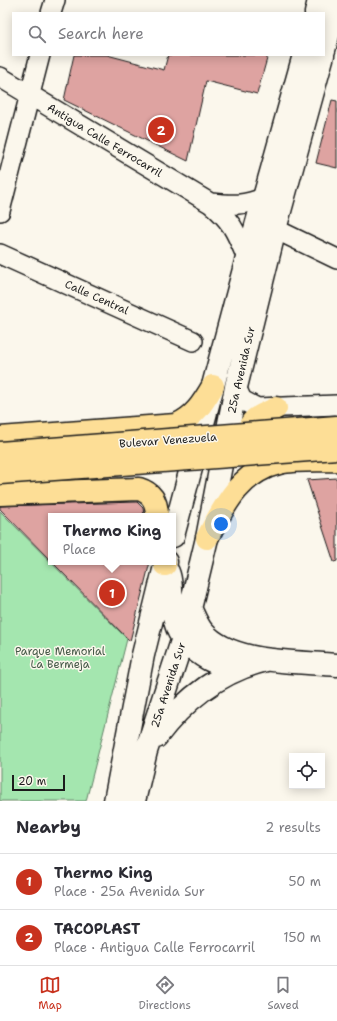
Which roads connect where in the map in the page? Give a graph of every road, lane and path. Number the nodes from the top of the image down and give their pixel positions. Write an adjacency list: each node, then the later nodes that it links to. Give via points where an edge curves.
1 (55, 0): 4 (street)
2 (319, 0): 5 (street)
3 (337, 2): 6 (street)
4 (51, 12)
5 (316, 12)
6 (325, 46)
7 (40, 56): 11 (street)
8 (304, 56): 12 (street, 25a Avenida Sur)
9 (323, 56): 15 (street, 25a Avenida Sur)
10 (0, 77): 11 (street, Antigua Calle Ferrocarril)
11 (30, 94): 13 (street, Antigua Calle Ferrocarril); 14 (street)
12 (265, 197): 13 (street, Antigua Calle Ferrocarril, via 248,204); 17 (street, 25a Avenida Sur)
13 (210, 203): 17 (street, Antigua Calle Ferrocarril, via 233,226)
14 (0, 211)
15 (275, 229): 18 (street); 21 (street, 25a Avenida Sur)
16 (0, 254): 19 (street, Calle Central)
17 (246, 258): 20 (street, 25a Avenida Sur)
18 (337, 259)
19 (193, 341)
20 (213, 386): 25 (highway, via 197,412 181,423); 35 (street, 25a Avenida Sur)
21 (236, 387): 23 (street, via 242,400 247,404 257,408); 36 (street, 25a Avenida Sur)
22 (337, 405): 23 (street)
23 (276, 408): 30 (highway, via 255,420 249,427 247,439 248,448 255,455)
24 (337, 426): 28 (highway, Bulevar Venezuela, bridge)
25 (104, 431): 26 (highway); 32 (highway, via 131,438 139,447 141,459 133,474)
26 (0, 438)
27 (337, 448): 31 (highway, Bulevar Venezuela, bridge)
28 (0, 452)
29 (337, 460): 30 (highway)
30 (279, 463): 36 (highway, via 254,473 237,487)
31 (0, 473)
32 (101, 489): 33 (highway); 34 (highway, via 146,491 153,497)
33 (0, 494)
34 (156, 513)
35 (176, 525)
36 (207, 538): 39 (street, 25a Avenida Sur)
37 (165, 565): 45 (street, via 143,655)
38 (166, 565): 40 (street, via 171,582 176,622)
39 (190, 608): 40 (street, 25a Avenida Sur); 41 (street, via 203,632 223,648)
40 (183, 638): 43 (street, via 195,650 213,661); 44 (street, 25a Avenida Sur)
41 (269, 659): 42 (street); 43 (street)
42 (337, 665)
43 (241, 667): 44 (street, via 224,675 199,693 171,719)
44 (146, 751): 46 (street, 25a Avenida Sur)
45 (115, 801)
46 (134, 801)

